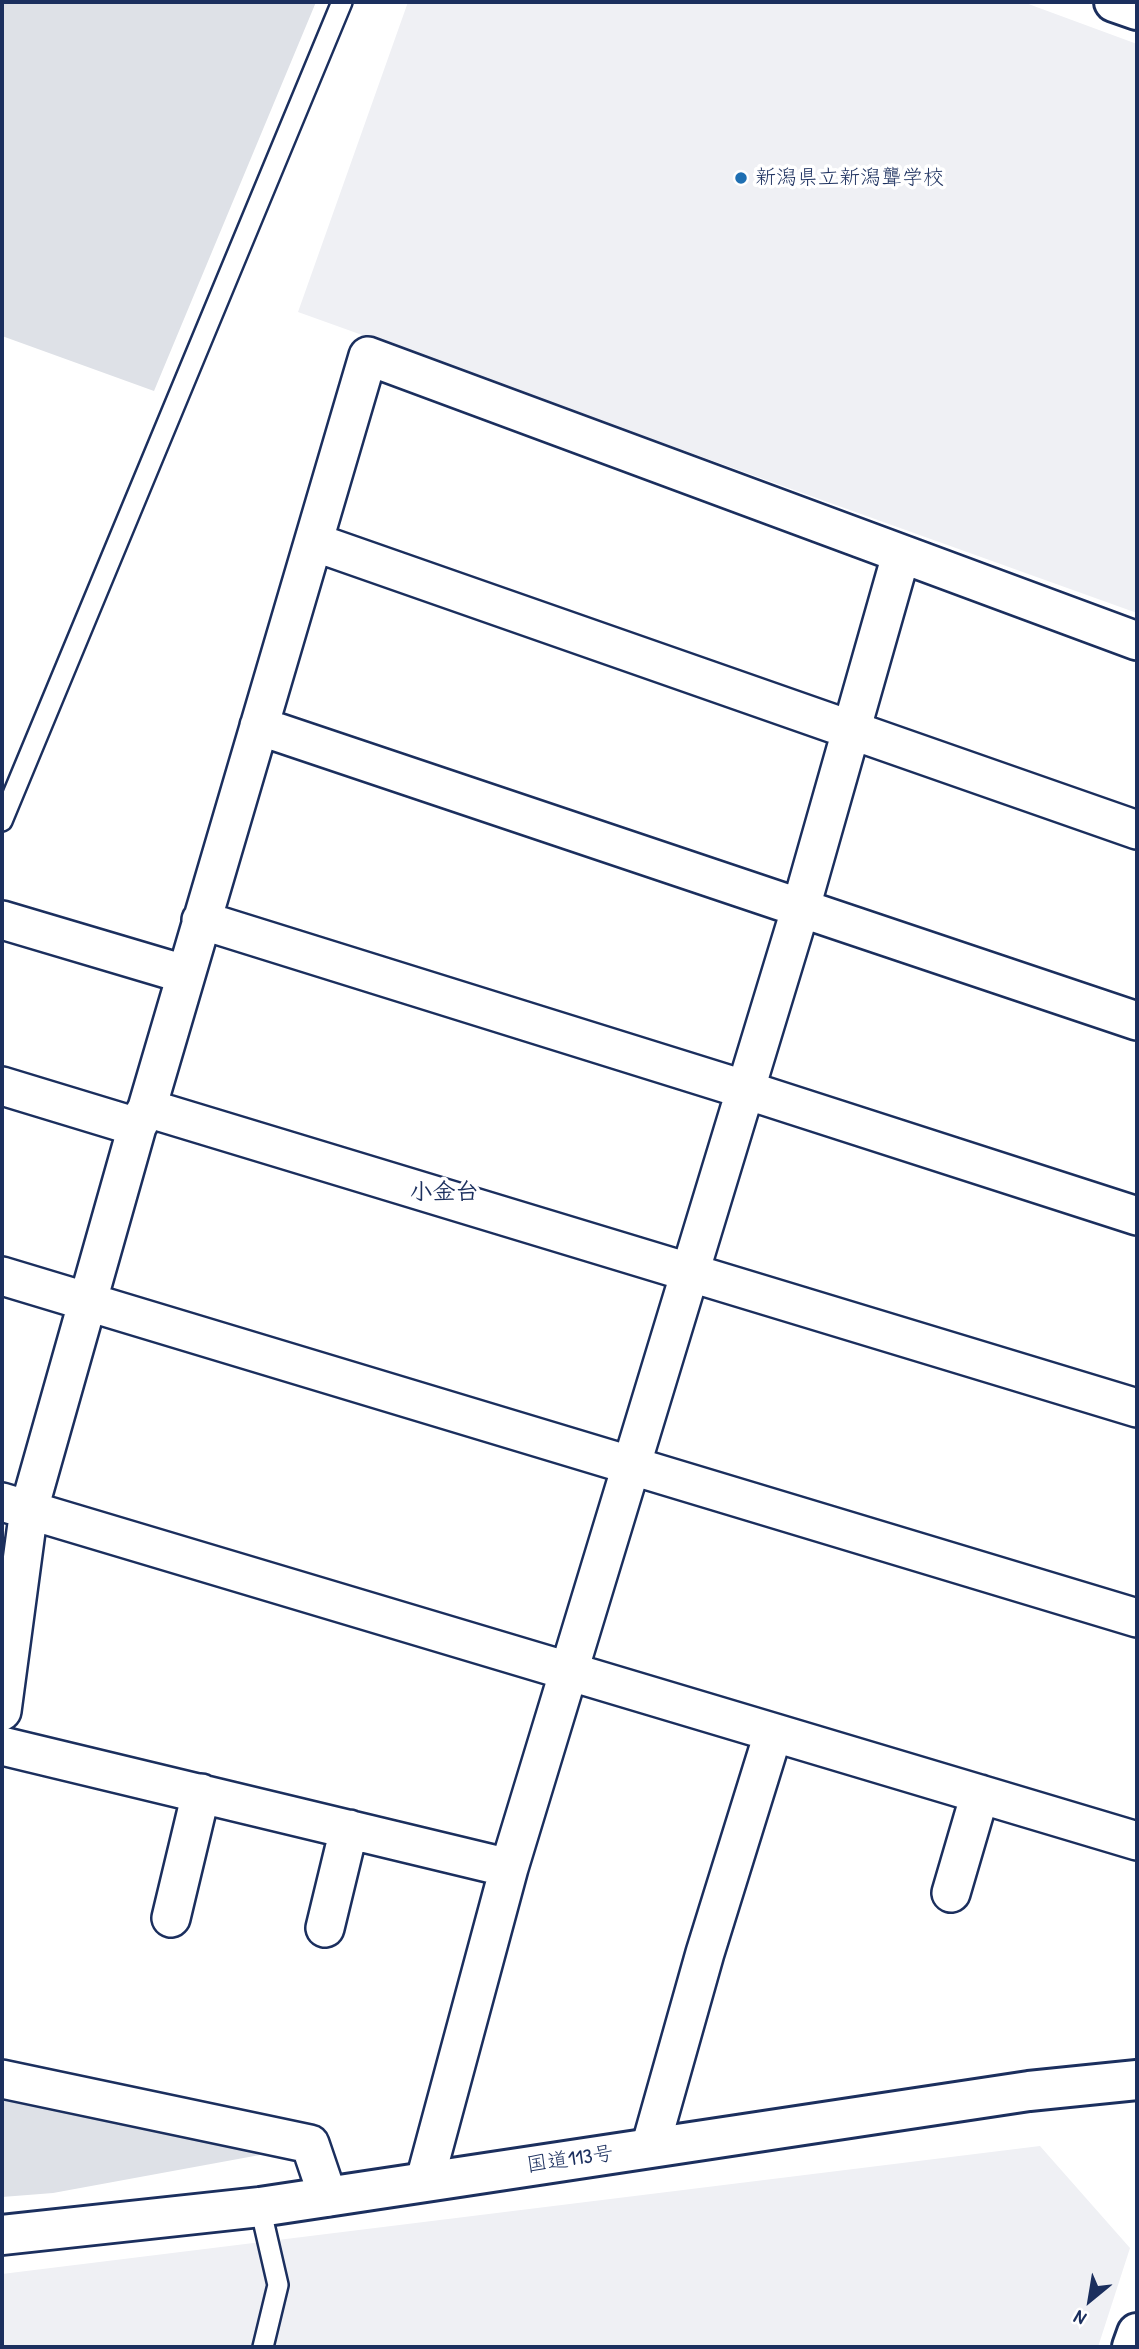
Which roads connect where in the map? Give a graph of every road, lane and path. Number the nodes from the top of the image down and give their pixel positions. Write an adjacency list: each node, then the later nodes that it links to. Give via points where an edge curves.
1 (342, 2): 9 (lane)
2 (1114, 2): 3 (main road)
3 (1137, 10)
4 (314, 542): 5 (street, via 368,356); 7 (street); 8 (street)
5 (901, 555): 6 (street); 8 (street)
6 (1137, 641)
7 (259, 726): 11 (street); 13 (street)
8 (852, 729): 10 (street); 11 (street)
9 (2, 821)
10 (1137, 831)
11 (801, 907): 15 (street); 17 (street)
12 (2, 920): 14 (street)
13 (201, 920): 14 (street); 17 (street)
14 (184, 974): 18 (street)
15 (1137, 1021)
16 (2, 1086): 18 (street)
17 (743, 1089): 19 (street); 20 (street)
18 (142, 1117): 20 (street); 22 (street)
19 (1137, 1216)
20 (692, 1271): 23 (street); 24 (street)
21 (2, 1276): 22 (street)
22 (85, 1302): 24 (street); 25 (street)
23 (1137, 1408)
24 (633, 1464): 26 (street); 27 (street)
25 (15, 1506): 27 (street); 28 (street)
26 (1137, 1618)
27 (570, 1673): 29 (street); 35 (street)
28 (2, 1711)
29 (773, 1734): 32 (street); 41 (street)
30 (2, 1746): 31 (street)
31 (201, 1793): 33 (street); 37 (street)
32 (980, 1794): 34 (street); 36 (street)
33 (349, 1829): 35 (street); 38 (street)
34 (1137, 1841)
35 (509, 1868): 42 (street)
36 (951, 1893)
37 (171, 1918)
38 (324, 1928)
39 (2, 2079): 43 (street, via 310,2144)
40 (1137, 2080): 41 (main road, 国道113号, via 1029,2091)
41 (650, 2148): 42 (main road, 国道113号)
42 (425, 2180): 43 (main road, 国道113号)
43 (328, 2197): 44 (main road, 国道113号)
44 (261, 2207): 45 (main road, 国道113号); 47 (lane, via 278,2285)
45 (2, 2235)
46 (1137, 2333): 48 (main road)
47 (263, 2347)
48 (1132, 2347)

